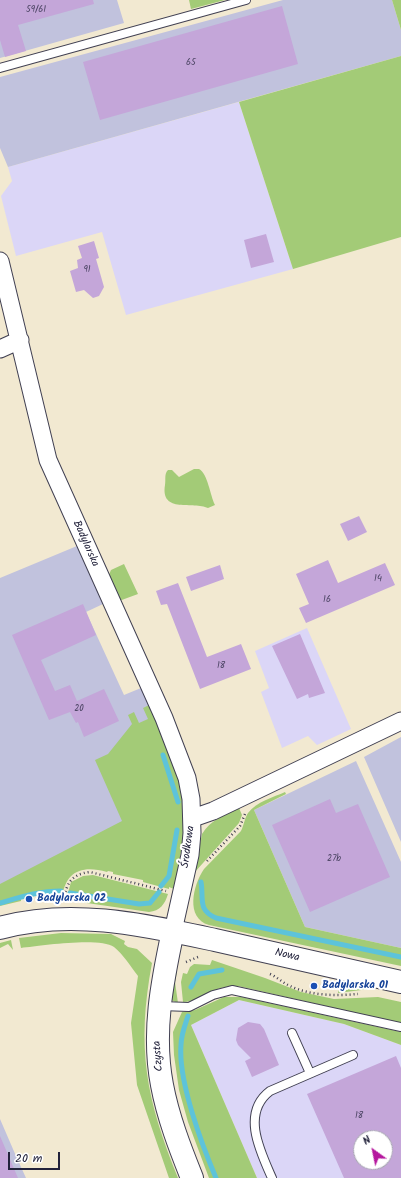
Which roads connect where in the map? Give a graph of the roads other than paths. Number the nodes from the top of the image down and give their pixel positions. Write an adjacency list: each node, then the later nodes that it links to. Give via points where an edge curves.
1 (246, 0): 2 (lane)
2 (0, 68)
3 (0, 261): 4 (street, Badylarska)
4 (20, 340): 5 (street); 7 (street, Badylarska, via 48,460 175,744 188,783)
5 (0, 349)
6 (401, 721): 7 (street, Środkowa, via 213,811)
7 (192, 818): 9 (street, Środkowa, via 190,854)
8 (0, 928): 9 (street, via 40,921 75,919 110,921)
9 (173, 931): 10 (street, Nowa); 11 (street, Czysta)
10 (401, 982)
11 (159, 1006): 12 (lane, via 190,1007 214,995 232,990); 16 (street, Czysta, via 158,1036 162,1084 177,1138)
12 (401, 1027)
13 (292, 1033): 15 (lane)
14 (353, 1055): 15 (lane)
15 (310, 1073): 17 (lane, via 270,1091 257,1104 256,1136)
16 (192, 1178)
17 (272, 1178)

